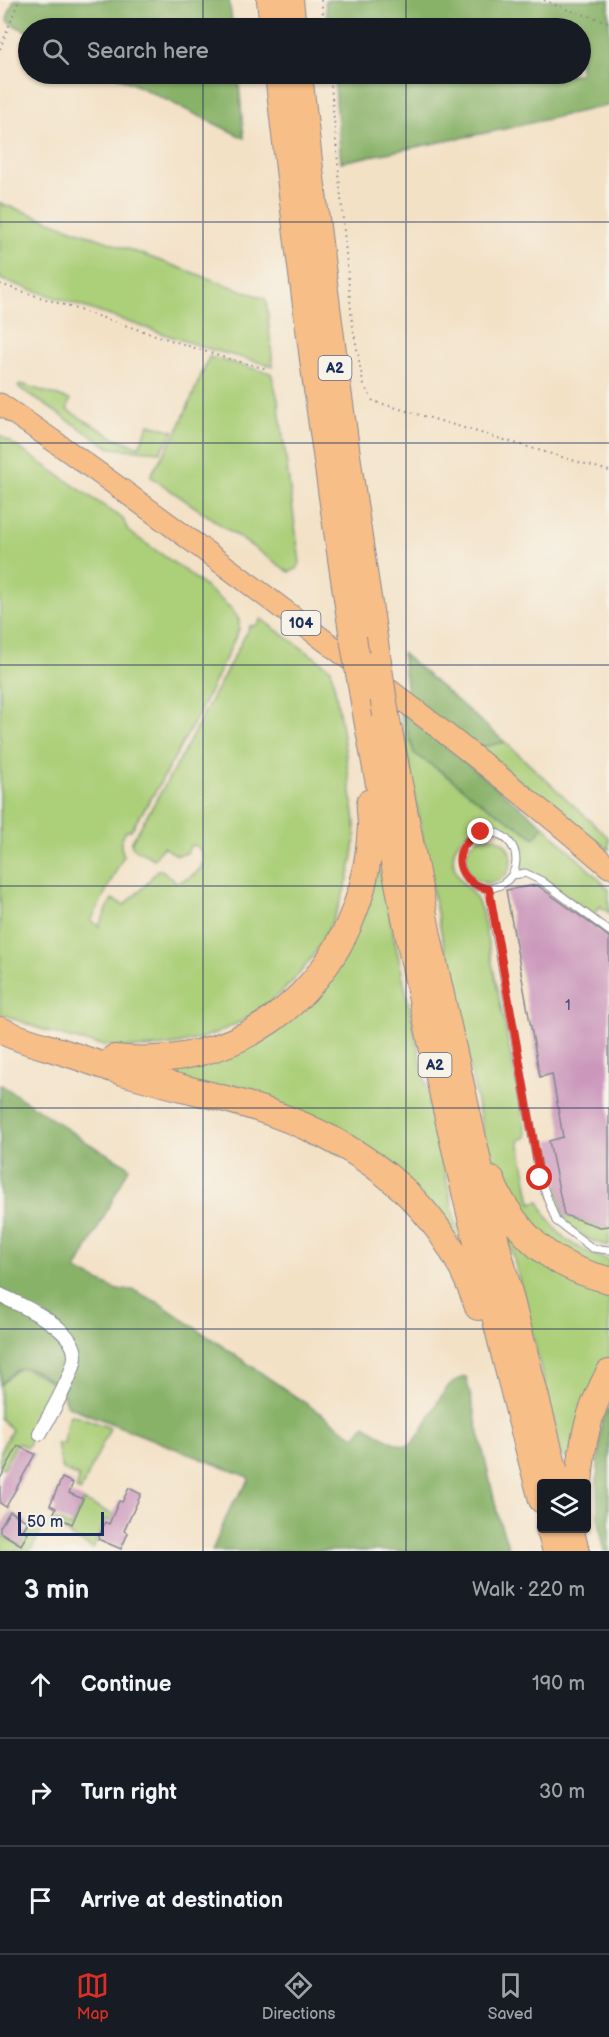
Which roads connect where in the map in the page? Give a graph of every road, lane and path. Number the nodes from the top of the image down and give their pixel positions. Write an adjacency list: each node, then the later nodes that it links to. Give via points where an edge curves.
1 (19, 0): 10 (path)
2 (270, 0): 6 (highway)
3 (290, 0): 7 (highway)
4 (321, 0): 8 (path)
5 (544, 0): 9 (path)
6 (272, 18)
7 (293, 18)
8 (324, 18)
9 (609, 22)
10 (0, 49)
11 (279, 84): 18 (highway, A2, bridge, via 324,450)
12 (300, 84): 25 (highway, A2, bridge, via 327,314 386,715 428,936)
13 (331, 84): 17 (path, via 352,321 363,383 373,401)
14 (0, 284): 15 (path)
15 (267, 369)
16 (0, 404): 19 (main road, 104, via 322,639)
17 (609, 471)
18 (376, 774): 24 (highway, via 369,806 369,850 352,918 317,977 290,1007 263,1027 192,1056 164,1060); 29 (highway, A2, via 449,1130)
19 (609, 867)
20 (513, 875): 21 (lane); 21 (lane, via 516,856 508,840 490,832 473,836 461,850 461,868 471,883); 22 (lane, via 525,873 542,881)
21 (489, 889): 26 (lane, via 540,1178 556,1221 592,1248)
22 (609, 931)
23 (0, 1030): 24 (highway)
24 (66, 1053): 29 (highway, via 282,1117 360,1154 396,1181 428,1214 450,1247 485,1328)
25 (470, 1125): 27 (highway, via 486,1150 493,1185 517,1224 549,1256 573,1269); 32 (highway, A2)
26 (609, 1251)
27 (609, 1280)
28 (0, 1295): 31 (street, via 55,1325 69,1338 75,1357)
29 (503, 1355): 34 (highway, A2)
30 (609, 1373): 33 (highway, via 586,1426)
31 (40, 1433)
32 (557, 1479)
33 (579, 1479)
34 (537, 1481)
35 (551, 1533): 38 (highway)
36 (571, 1533): 39 (highway)
37 (584, 1533): 40 (highway)
38 (556, 1551)
39 (576, 1551)
40 (582, 1551)

